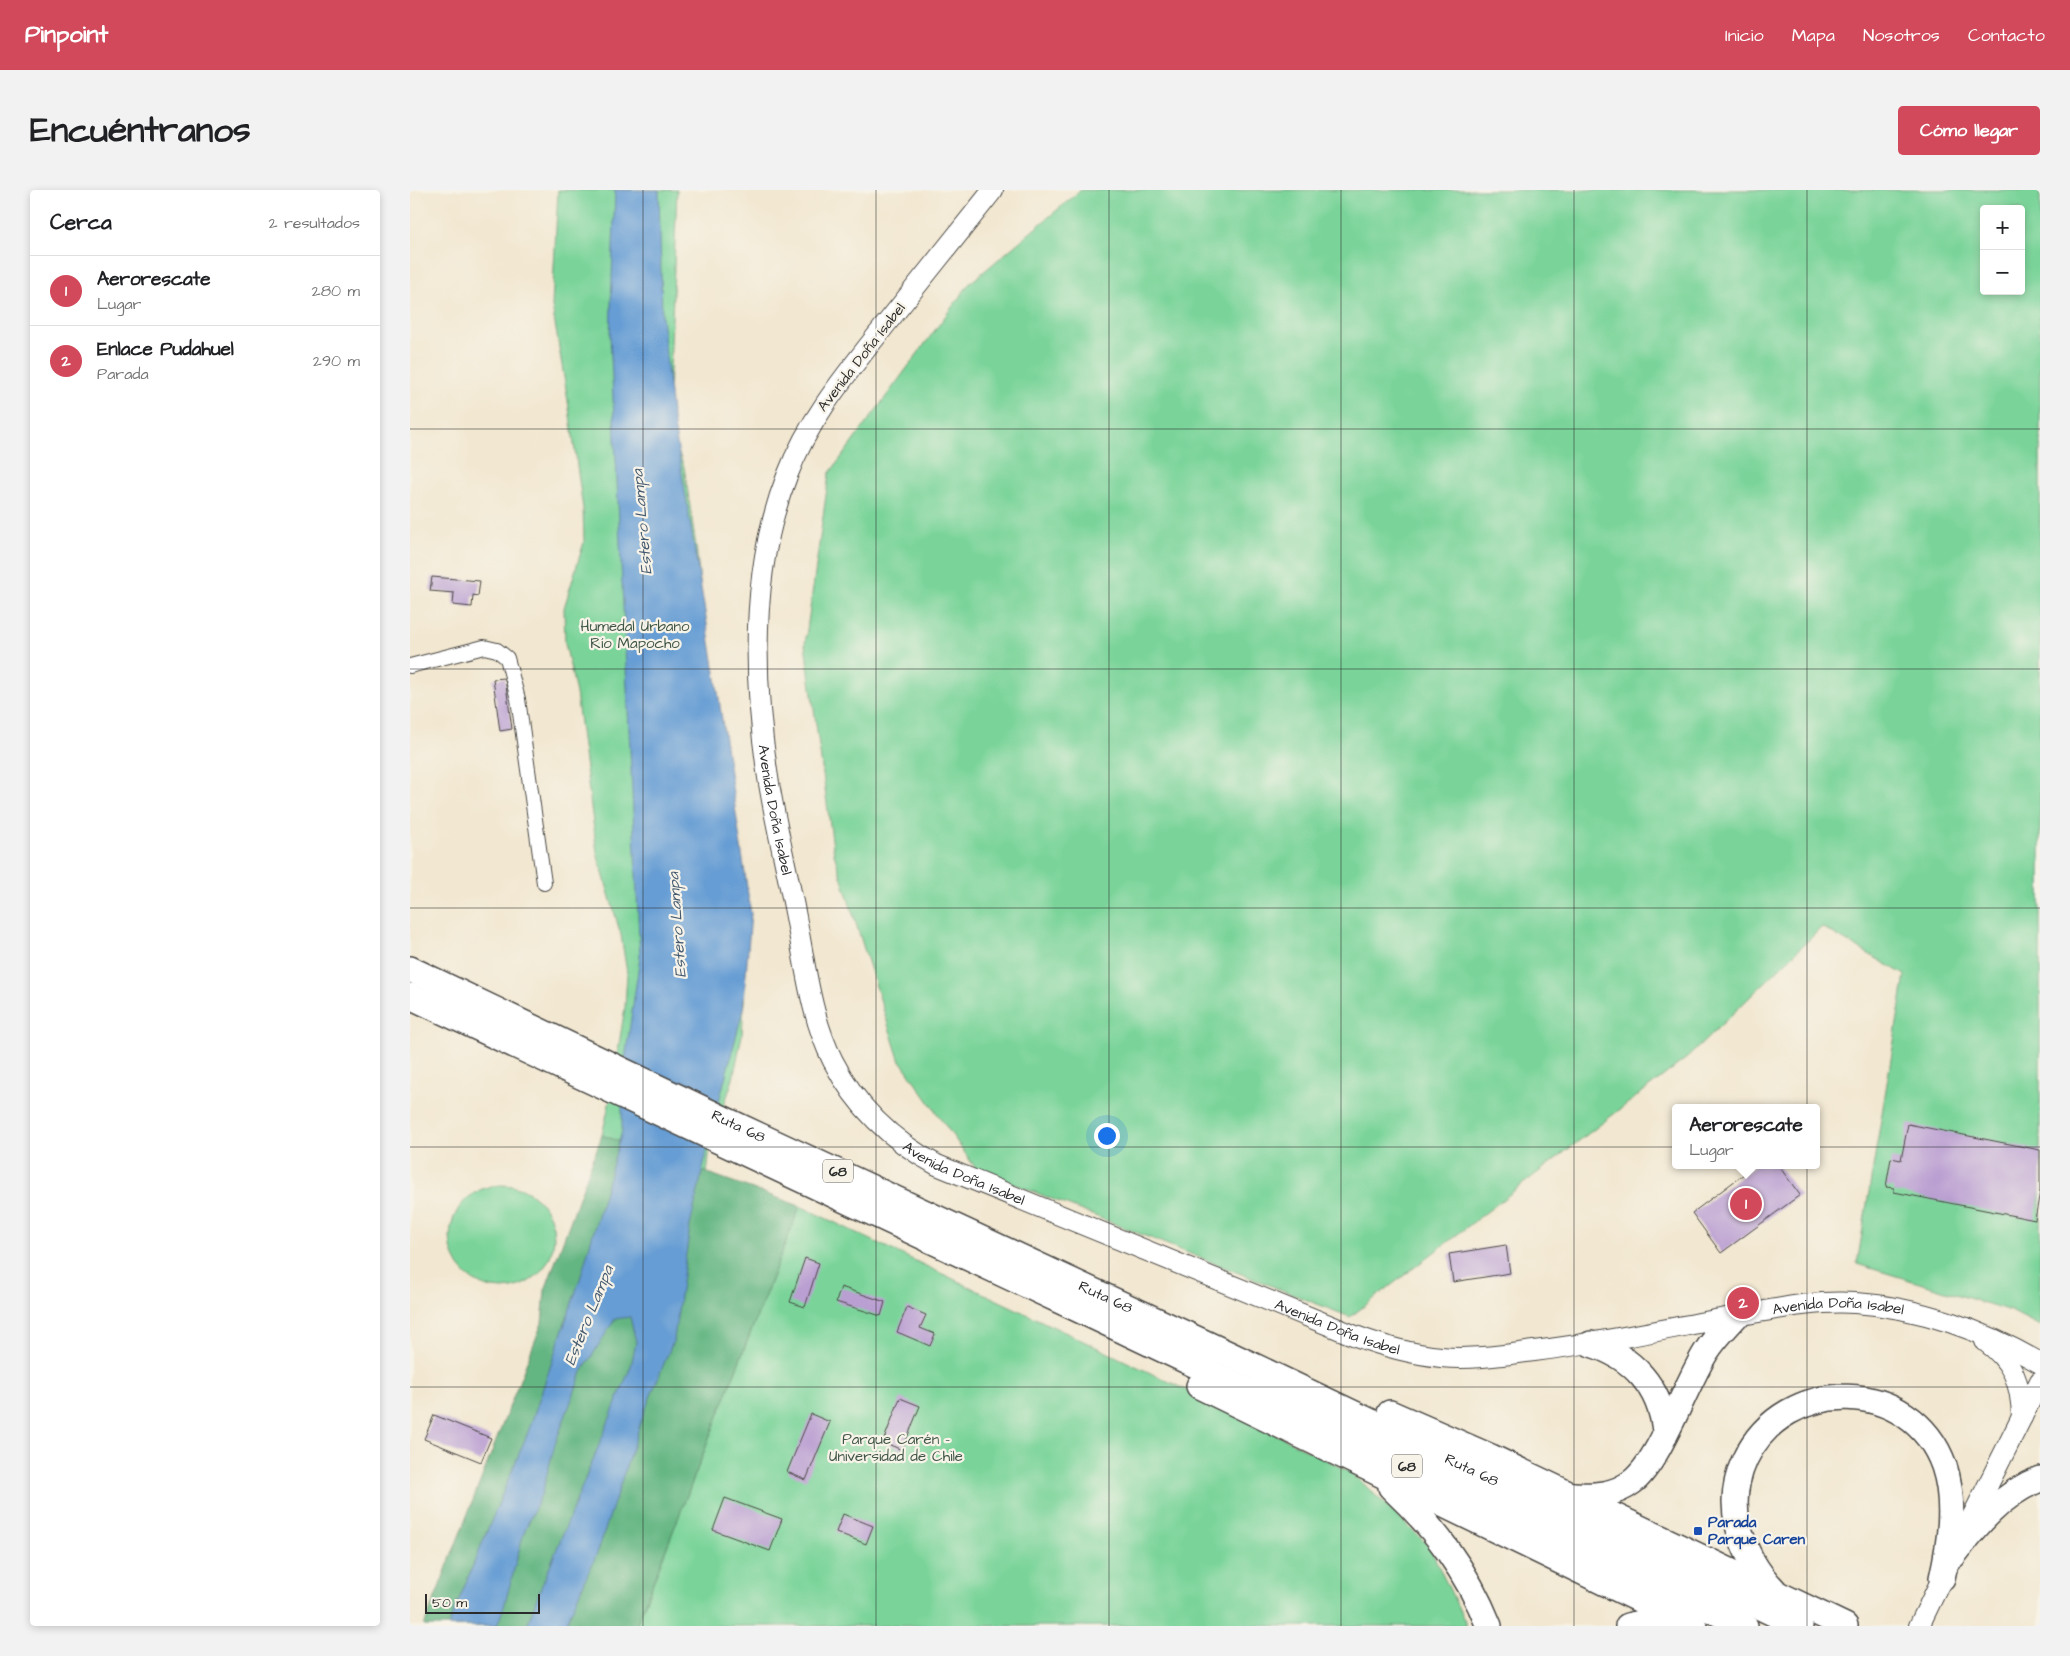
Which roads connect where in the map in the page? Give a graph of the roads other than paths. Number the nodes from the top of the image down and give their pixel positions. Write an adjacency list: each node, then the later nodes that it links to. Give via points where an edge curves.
1 (993, 190): 11 (street, Avenida Doña Isabel, via 821,408 786,476 766,552 759,653 765,758 816,1017 832,1060 871,1116 904,1145 937,1165 1374,1343 1419,1355 1464,1358)
2 (410, 666): 3 (street, via 484,647 497,650 507,658 518,700)
3 (544, 883)
4 (410, 969): 6 (highway, Ruta 68 / 68)
5 (410, 996): 6 (highway, Ruta 68 / 68)
6 (576, 1062): 7 (highway, Ruta 68 / 68)
7 (725, 1132): 8 (highway, Ruta 68 / 68); 12 (highway, Ruta 68 / 68)
8 (1069, 1305): 17 (highway, via 1196,1384); 26 (highway, Ruta 68 / 68)
9 (1735, 1317): 10 (street, Avenida Doña Isabel, via 1775,1308 1853,1303 1891,1307 1936,1318); 11 (street, Avenida Doña Isabel); 16 (highway, via 1706,1352)
10 (1973, 1332): 13 (street, Avenida Doña Isabel, via 2014,1348); 15 (street, via 1996,1348 2012,1369)
11 (1591, 1344): 16 (highway, via 1616,1353 1637,1369 1659,1404)
12 (1233, 1356): 19 (highway, via 1385,1411); 27 (highway, Ruta 68 / 68)
13 (2040, 1363)
14 (2040, 1381): 15 (street)
15 (2031, 1413): 20 (street)
16 (1665, 1431): 19 (highway, via 1647,1466 1627,1486 1602,1495)
17 (1370, 1470): 23 (highway); 24 (highway, via 1408,1503 1453,1555)
18 (2040, 1479): 20 (highway, via 2020,1488 1996,1507)
19 (1568, 1494): 22 (highway)
20 (1953, 1556): 21 (street)
21 (1942, 1578): 22 (highway, via 1949,1542 1950,1505 1944,1466 1933,1445 1915,1424 1891,1407 1863,1398 1835,1397 1807,1403 1773,1422 1752,1448 1738,1479 1734,1507 1741,1538 1757,1570); 29 (street)
22 (1780, 1595): 28 (highway)
23 (1689, 1624): 25 (highway, via 1661,1619)
24 (1489, 1626)
25 (1628, 1626)
26 (1745, 1626)
27 (1800, 1626)
28 (1845, 1626)
29 (1919, 1626)

